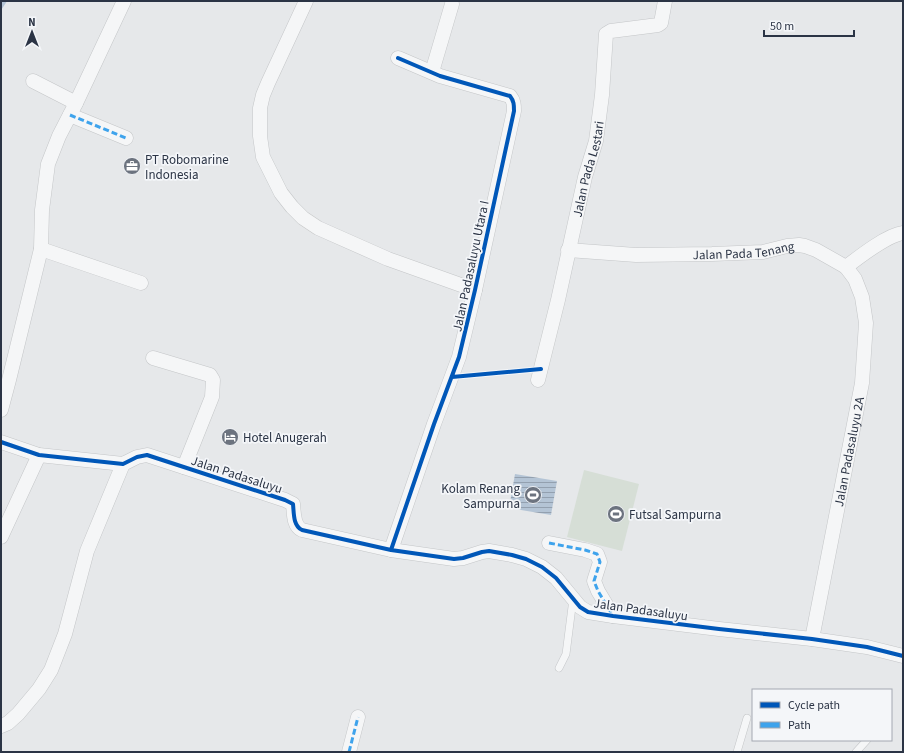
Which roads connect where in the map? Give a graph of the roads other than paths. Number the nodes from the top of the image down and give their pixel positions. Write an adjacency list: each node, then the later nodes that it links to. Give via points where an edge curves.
1 (124, 1): 8 (street)
2 (306, 1): 15 (street, via 262,95 260,108 263,157 281,193 303,218 318,228 388,259)
3 (666, 1): 12 (street, Jalan Pada Lestari, via 661,23 658,25 611,31 606,34 596,141)
4 (452, 4): 6 (street)
5 (398, 58): 6 (street, Jalan Padasaluyu Utara I)
6 (432, 72): 15 (street, Jalan Padasaluyu Utara I, via 510,96 513,100 514,111)
7 (33, 81): 8 (street)
8 (73, 109): 9 (street); 11 (street, via 48,164 42,210)
9 (126, 138)
10 (903, 232): 13 (street, via 872,248)
11 (41, 249): 14 (street); 17 (street)
12 (568, 250): 13 (street, Jalan Pada Tenang, via 636,255 712,254 763,252 799,245 816,250); 18 (street, Jalan Pada Lestari)
13 (846, 267): 29 (street, Jalan Padasaluyu 2A, via 856,279 866,323 862,383)
14 (141, 283)
15 (475, 290): 26 (street, Jalan Padasaluyu Utara I, via 459,357)
16 (153, 358): 23 (street, via 210,375 213,380 212,397)
17 (5, 378): 19 (street)
18 (538, 380)
19 (1, 410)
20 (1, 442): 21 (street)
21 (39, 455): 22 (street); 24 (street)
22 (123, 464): 23 (street, Jalan Padasaluyu, via 136,456 147,455); 34 (street, via 87,551 65,634 51,670 18,714)
23 (184, 467): 26 (street, Jalan Padasaluyu, via 293,504 295,524 302,530)
24 (1, 537)
25 (549, 543): 28 (street, via 597,554 600,562 594,581)
26 (392, 550): 27 (street, Jalan Padasaluyu, via 459,559 489,551 512,555 542,567 556,578)
27 (573, 599): 28 (street, Jalan Padasaluyu, via 588,612); 31 (lane, via 566,654)
28 (613, 616): 29 (street, Jalan Padasaluyu)
29 (812, 640): 30 (street, Jalan Padasaluyu, via 868,647)
30 (903, 656)
31 (559, 668)
32 (358, 717): 36 (street)
33 (747, 718): 37 (lane)
34 (1, 726)
35 (866, 741): 38 (lane)
36 (349, 752)
37 (737, 752)
38 (856, 752)

